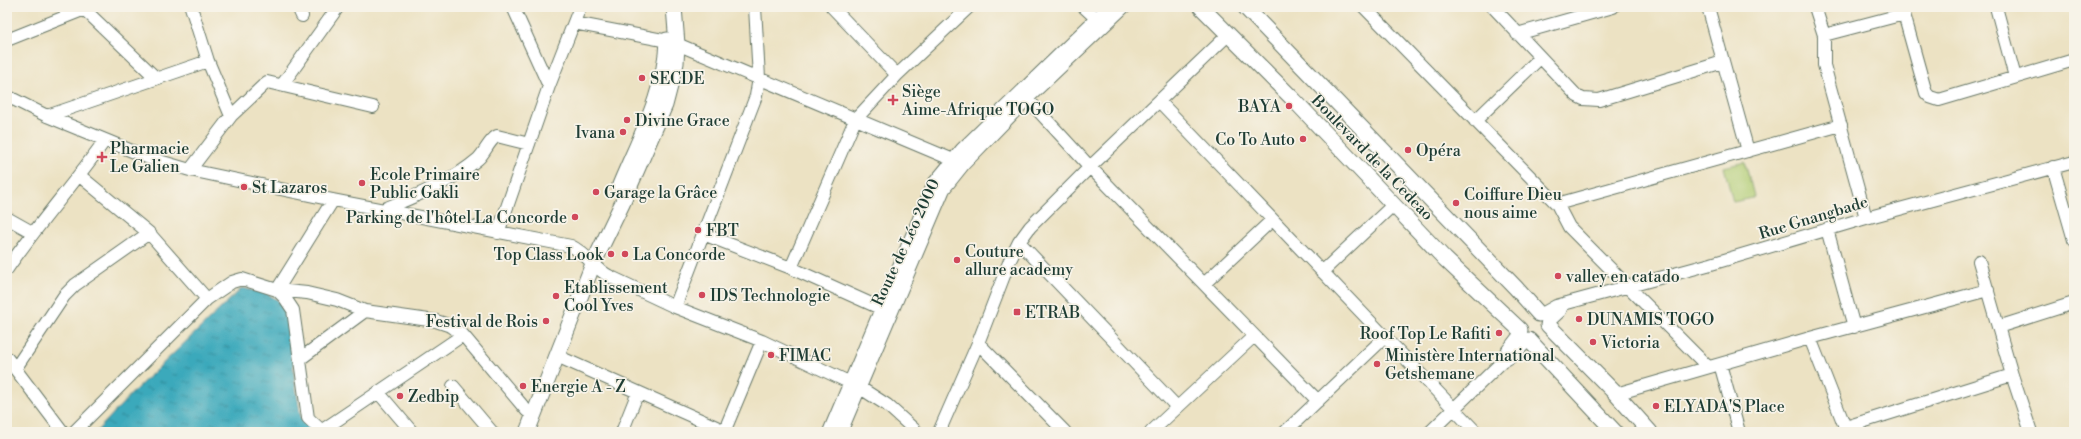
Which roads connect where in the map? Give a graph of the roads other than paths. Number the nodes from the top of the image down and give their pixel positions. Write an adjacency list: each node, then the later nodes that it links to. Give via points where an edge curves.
1 (191, 7): 32 (street)
2 (338, 7): 38 (street)
3 (514, 7): 39 (street)
4 (580, 7): 24 (street)
5 (665, 7): 29 (main road)
6 (674, 7): 29 (main road)
7 (755, 7): 37 (street)
8 (832, 7): 34 (street)
9 (1084, 7): 23 (street)
10 (1108, 7): 23 (street, Route de Léo 2000)
11 (1124, 7): 41 (street, Route de Léo 2000)
12 (1201, 7): 25 (main road, Boulevard de la Cedeao)
13 (1245, 7): 87 (main road, Boulevard de la Cedeao)
14 (1364, 7): 47 (street)
15 (1493, 7): 26 (street)
16 (1613, 7): 26 (street)
17 (1708, 7): 33 (street)
18 (1815, 7): 27 (street)
19 (1996, 7): 35 (street)
20 (87, 8): 28 (street); 36 (street)
21 (961, 9): 34 (street)
22 (1903, 10): 27 (street); 35 (street, via 1926,93 1930,97 1939,100)
23 (1096, 19): 41 (street, Route de Léo 2000)
24 (574, 23): 29 (street); 39 (street)
25 (1229, 34): 42 (street); 61 (main road, Boulevard de la Cedeao)
26 (1517, 34): 30 (street)
27 (1824, 35): 48 (street, via 1824,65)
28 (7, 40)
29 (672, 43): 37 (street); 73 (main road, via 655,101)
30 (1540, 58): 33 (street, via 1577,96 1594,100); 47 (street)
31 (2074, 60): 35 (street)
32 (208, 62): 36 (street); 45 (street)
33 (1724, 62): 51 (street)
34 (897, 75): 46 (street)
35 (2015, 76)
36 (156, 78): 44 (street)
37 (758, 78): 46 (street); 70 (street, via 756,96)
38 (282, 85): 43 (street); 45 (street, via 267,82)
39 (549, 86): 50 (street)
40 (7, 96): 44 (street)
41 (1024, 96): 52 (street, Route de Léo 2000); 54 (street, Route de Léo 2000); 55 (street)
42 (1159, 100): 55 (street); 65 (street)
43 (373, 107)
44 (47, 116): 49 (street)
45 (231, 116): 57 (street)
46 (855, 120): 52 (street); 75 (street)
47 (1475, 121): 60 (street)
48 (1840, 126): 51 (street); 64 (street)
49 (105, 140): 57 (street, via 149,158); 58 (street)
50 (529, 144): 62 (street, via 497,136 478,159 454,176 427,191); 68 (street)
51 (1748, 151): 60 (street)
52 (952, 160): 54 (street); 85 (street, Route de Léo 2000, via 929,194)
53 (2074, 162): 56 (street, Rue Gnangbade)
54 (964, 164): 103 (street, Route de Léo 2000, via 944,189)
55 (1090, 167): 72 (street, via 1030,227); 78 (street)
56 (2053, 167): 64 (street, Rue Gnangbade); 71 (street)
57 (190, 170): 59 (street)
58 (80, 176): 67 (street); 69 (street)
59 (333, 200): 62 (street); 80 (street)
60 (1557, 204): 79 (street, via 1569,227)
61 (1393, 205): 77 (street); 92 (main road, Boulevard de la Cedeao)
62 (382, 210): 68 (street)
63 (7, 218): 67 (street)
64 (1866, 218): 66 (street, Rue Gnangbade)
65 (1272, 220): 77 (street); 78 (street)
66 (1827, 229): 79 (street, Rue Gnangbade); 88 (street)
67 (32, 232): 76 (street)
68 (498, 232): 73 (street, via 570,246)
69 (149, 234): 82 (street); 101 (street, via 75,285 64,296)
70 (703, 234): 75 (street); 84 (street)
71 (2074, 240)
72 (1019, 242): 96 (street); 109 (street)
73 (589, 260): 84 (street, via 609,276); 97 (main road); 111 (main road)
74 (1979, 261): 81 (street)
75 (791, 268): 85 (street)
76 (7, 269)
77 (1322, 272): 93 (street)
78 (1204, 284): 91 (street)
79 (1630, 287): 87 (street, Rue Gnangbade, via 1562,306 1560,311); 100 (street)
80 (277, 290): 82 (street, via 242,279 232,282); 86 (street, via 307,293); 99 (street, via 293,310)
81 (1988, 290): 88 (street); 89 (street)
82 (207, 299): 115 (street)
83 (2074, 303): 89 (street)
84 (675, 307): 95 (street)
85 (880, 308): 103 (street, Route de Léo 2000)
86 (365, 310): 90 (street, via 436,321 451,326); 99 (street)
87 (1543, 319): 92 (main road, via 1534,313 1525,317 1522,320); 92 (main road, via 1548,330 1543,338 1534,341); 107 (main road, Boulevard de la Cedeao)
88 (1854, 327): 94 (street)
89 (1998, 327): 102 (street)
90 (462, 335): 105 (street); 111 (street)
91 (1254, 336): 108 (street); 109 (street)
92 (1525, 336): 110 (street, via 1508,350 1502,362); 131 (main road, Boulevard de la Cedeao)
93 (1384, 338): 108 (street); 110 (street)
94 (1810, 338): 100 (street); 112 (street)
95 (762, 341): 103 (street); 113 (street)
96 (978, 343): 125 (street); 126 (street)
97 (557, 356): 106 (street); 120 (main road)
98 (7, 358): 101 (street)
99 (300, 359): 116 (street, via 308,418)
100 (1714, 366): 107 (street); 133 (street)
101 (15, 369): 114 (street)
102 (2012, 376): 112 (street); 134 (street)
103 (854, 384): 122 (street, Route de Léo 2000); 123 (street, Route de Léo 2000); 124 (street, via 882,401)
104 (453, 386): 118 (street)
105 (378, 392): 116 (street); 117 (street)
106 (638, 392): 113 (street); 121 (street)
107 (1616, 394): 132 (main road, Boulevard de la Cedeao)
108 (1318, 401): 128 (street)
109 (1176, 407): 127 (street)
110 (1453, 410): 129 (street); 130 (street)
111 (526, 411): 119 (main road)
112 (1847, 430)
113 (724, 431)
114 (63, 432)
115 (74, 432)
116 (322, 432)
117 (412, 432)
118 (492, 432)
119 (518, 432)
120 (527, 432)
121 (622, 432)
122 (829, 432)
123 (841, 432)
124 (917, 432)
125 (939, 432)
126 (1064, 432)
127 (1151, 432)
128 (1285, 432)
129 (1430, 432)
130 (1476, 432)
131 (1615, 432)
132 (1650, 432)
133 (1740, 432)
134 (2031, 432)

